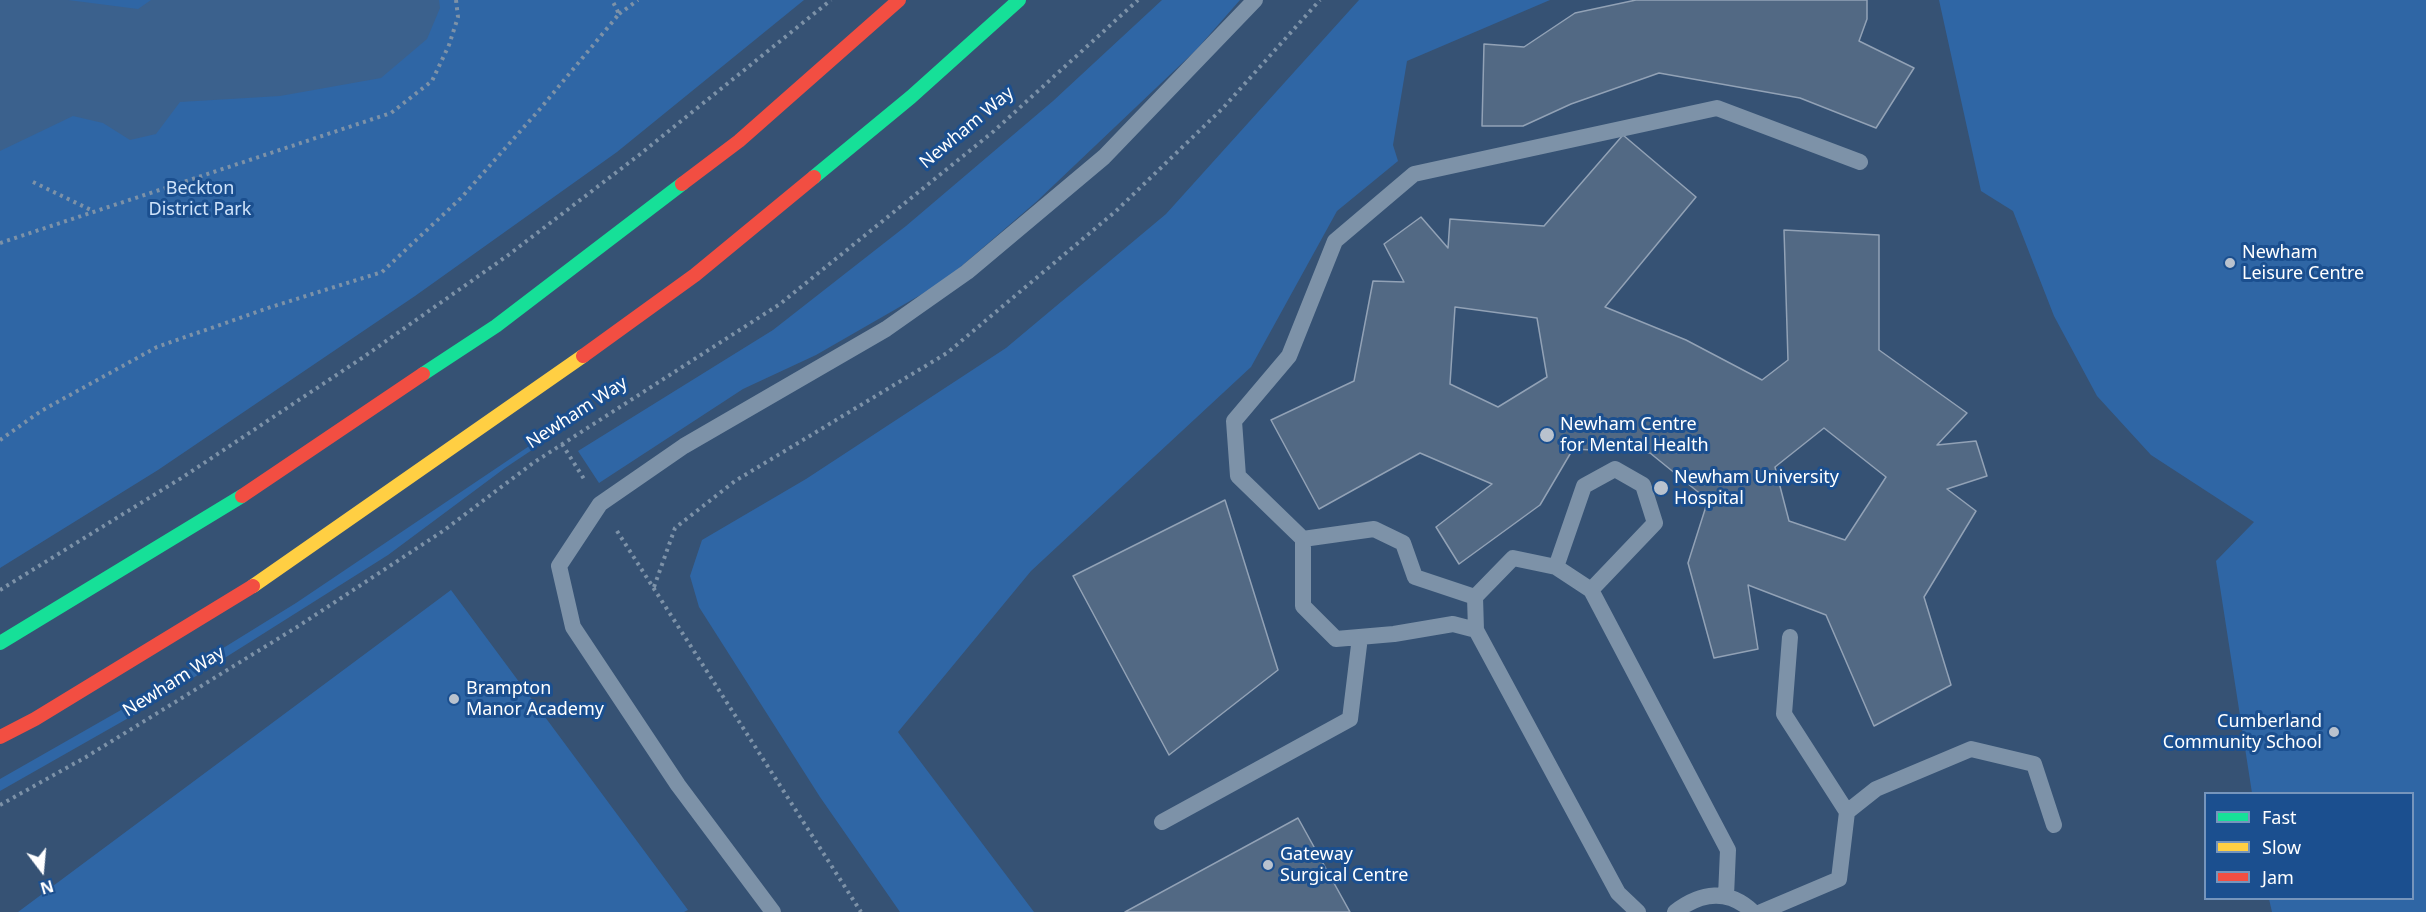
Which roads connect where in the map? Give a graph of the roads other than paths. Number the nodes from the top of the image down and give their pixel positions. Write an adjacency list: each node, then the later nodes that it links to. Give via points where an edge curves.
1 (899, 0): 12 (highway, via 739,141 496,326 210,517)
2 (1019, 0): 13 (highway, via 911,97 695,275 543,385 271,575)
3 (1255, 0): 18 (lane, via 1104,157 967,272 886,329 684,446 600,504 560,566 573,627 678,785)
4 (1860, 162): 5 (lane, via 1717,108 1414,174 1335,241 1289,356 1234,421 1238,476)
5 (1303, 539): 8 (lane, via 1374,529 1403,543 1415,577); 10 (lane, via 1303,606 1336,639)
6 (1556, 567): 7 (lane); 7 (lane, via 1584,486 1615,468 1643,485 1655,523); 8 (lane, via 1513,558)
7 (1591, 590): 17 (lane, via 1728,850)
8 (1475, 597): 9 (lane)
9 (1476, 630): 10 (lane, via 1453,624); 19 (lane, via 1618,893)
10 (1360, 637): 15 (lane, via 1350,719)
11 (1790, 637): 14 (lane, via 1784,714)
12 (0, 643)
13 (0, 737)
14 (1847, 812): 16 (lane, via 1876,789 1971,749 2034,764); 22 (lane, via 1839,879)
15 (1162, 822)
16 (2054, 825)
17 (1726, 896): 20 (lane, via 1707,895); 21 (lane)
18 (773, 912)
19 (1638, 912)
20 (1675, 912)
21 (1753, 912)
22 (1761, 912)

